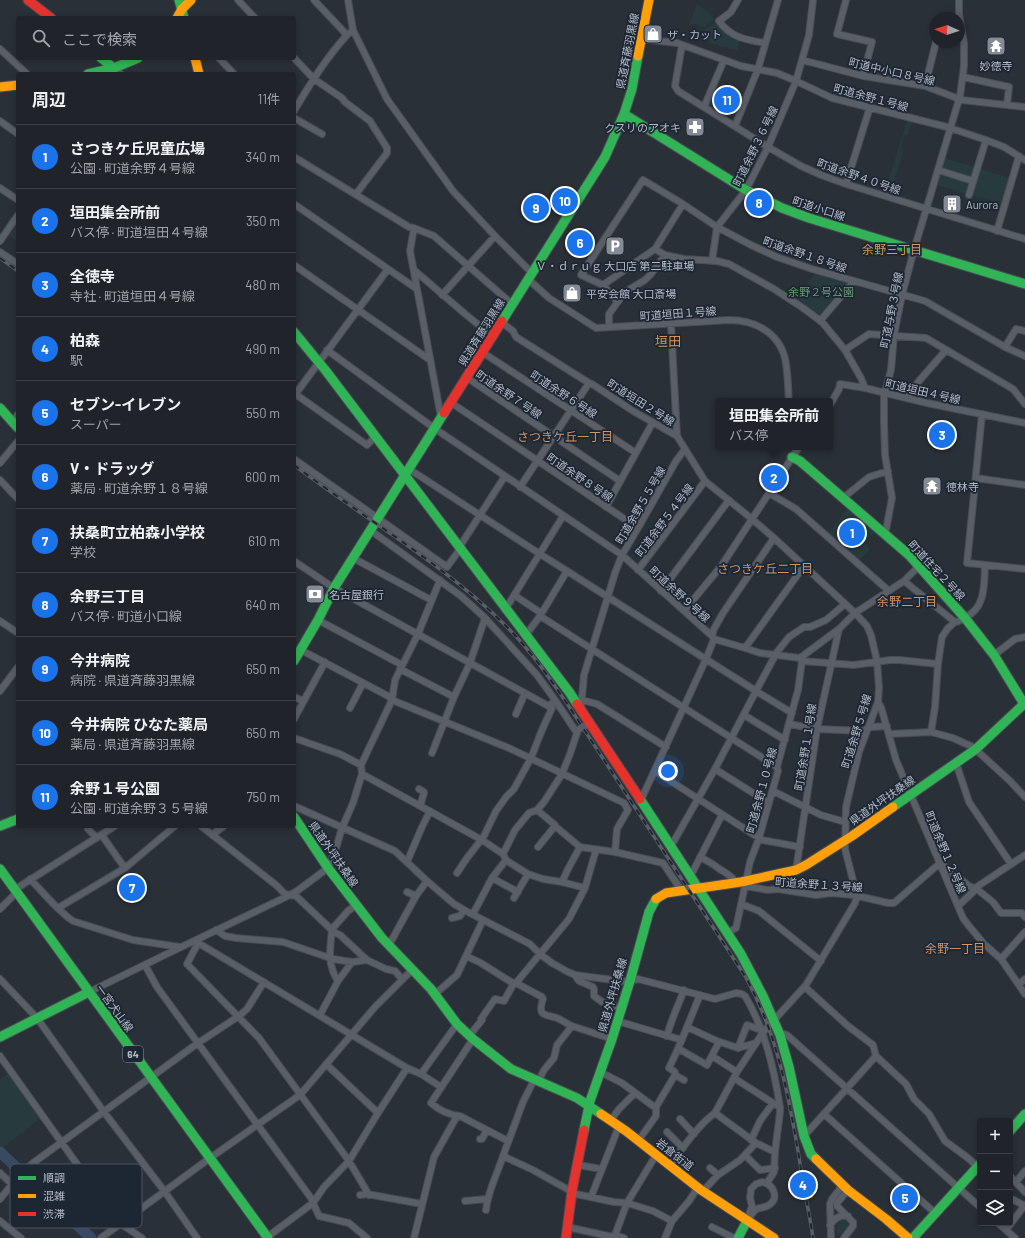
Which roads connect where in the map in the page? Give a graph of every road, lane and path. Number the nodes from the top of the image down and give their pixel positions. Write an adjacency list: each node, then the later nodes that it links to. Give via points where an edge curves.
1 (28, 0): 14 (street)
2 (191, 0): 12 (street)
3 (238, 0): 15 (street)
4 (314, 0): 17 (street)
5 (348, 0): 16 (street, 町道垣田１号線)
6 (649, 0): 18 (street, 県道斉藤羽黒線)
7 (738, 0): 19 (street, via 732,12 719,21 736,37)
8 (778, 0): 19 (street)
9 (813, 0): 30 (street, 町道余野３６号線, via 809,35)
10 (846, 0): 36 (street, via 837,34 872,42)
11 (959, 0): 13 (street, 町道与野３号線)
12 (182, 9)
13 (959, 12)
14 (48, 16)
15 (253, 16)
16 (353, 30): 17 (street); 76 (street, 町道垣田１号線, via 387,99 454,190)
17 (347, 35): 38 (street, via 324,62)
18 (642, 39): 20 (street, 町道余野１号線); 49 (street, 県道斉藤羽黒線, via 636,76)
19 (765, 43): 31 (street)
20 (682, 45): 29 (street, 町道余野１号線); 45 (street, 町道余野４０号線, via 675,86 678,91)
21 (934, 48): 41 (street)
22 (961, 48): 37 (street, 町道与野３号線)
23 (0, 49): 32 (street)
24 (103, 60): 33 (street)
25 (135, 60): 33 (street)
26 (196, 60): 34 (street)
27 (221, 60): 35 (street)
28 (296, 60): 38 (street)
29 (724, 60): 31 (street, 町道余野１号線); 45 (street)
30 (802, 60): 36 (street, 町道中小口８号線); 39 (street, 町道余野３６号線)
31 (758, 69): 39 (street, 町道余野１号線); 52 (street)
32 (25, 72)
33 (117, 72)
34 (198, 72)
35 (232, 72)
36 (863, 76): 41 (street, 町道中小口８号線)
37 (963, 77): 43 (street, 町道与野３号線); 44 (street, via 1009,87)
38 (314, 79): 48 (street); 66 (street, via 370,121 387,148 386,154)
39 (796, 80): 46 (street, 町道余野１号線, via 832,98); 57 (street, 町道余野３６号線)
40 (16, 85): 42 (street)
41 (925, 86): 43 (street, 町道中小口８号線)
42 (0, 87)
43 (959, 98): 44 (street, 町道中小口８号線); 53 (street, 町道与野３号線)
44 (1007, 105): 47 (street, 町道中小口８号線)
45 (704, 107): 52 (street, 町道余野４０号線)
46 (870, 107): 53 (street, 町道余野１号線); 63 (street)
47 (1025, 107)
48 (296, 108)
49 (624, 114): 65 (street, 町道小口線); 89 (street, 県道斉藤羽黒線, via 599,169)
50 (296, 119): 55 (street)
51 (0, 121): 54 (street)
52 (735, 126): 57 (street, 町道余野４０号線)
53 (951, 128): 56 (street, 町道余野１号線); 61 (street, 町道与野３号線)
54 (16, 133)
55 (322, 134)
56 (986, 140): 58 (street, 町道余野１号線); 62 (street)
57 (768, 147): 63 (street, 町道余野４０号線, via 801,166); 65 (street, 町道余野３６号線)
58 (1019, 156): 60 (street, 町道余野１号線); 75 (street)
59 (296, 158): 66 (street)
60 (1025, 160)
61 (938, 170): 62 (street); 71 (street, 町道与野３号線)
62 (973, 181): 67 (street)
63 (846, 184): 71 (street, 町道余野４０号線)
64 (0, 188): 68 (street)
65 (746, 190): 73 (street, 町道余野３６号線); 80 (street, 町道小口線, via 808,218)
66 (356, 194): 74 (street)
67 (969, 195)
68 (16, 199)
69 (683, 204): 73 (street, 町道余野１８号線); 79 (street); 92 (street, 町道余野１８号線, via 643,180 582,275)
70 (296, 205): 87 (street)
71 (926, 209): 75 (street, 町道余野４０号線); 80 (street, 町道与野３号線)
72 (16, 218): 78 (street)
73 (717, 227): 83 (street, 町道余野３６号線); 90 (street, 町道余野１８号線, via 777,257)
74 (414, 228): 86 (street, via 434,236); 88 (street, via 410,251)
75 (997, 231): 77 (street, 町道余野４０号線)
76 (495, 236): 86 (street); 89 (street, 町道垣田１号線)
77 (1025, 239)
78 (0, 241)
79 (655, 249): 82 (street); 92 (street)
80 (914, 250): 91 (street, 町道小口線); 95 (street, 町道与野３号線)
81 (0, 252): 84 (street)
82 (665, 255): 83 (street); 96 (street, via 645,280 625,292)
83 (712, 261): 99 (street, via 729,264 774,289)
84 (16, 263)
85 (296, 265): 98 (street)
86 (468, 266): 94 (street); 97 (street)
87 (388, 269): 93 (street); 98 (street)
88 (414, 270): 93 (street); 94 (street)
89 (530, 276): 97 (street, 県道斉藤羽黒線); 102 (street, 町道垣田１号線, via 549,298 591,326)
90 (854, 281): 95 (street, 町道余野１８号線); 99 (street)
91 (1025, 284)
92 (603, 285): 96 (street, 町道余野１８号線)
93 (417, 289): 113 (street)
94 (442, 295): 106 (street)
95 (902, 295): 105 (street, 町道与野３号線); 107 (street, 町道余野１８号線, via 925,301)
96 (618, 302): 102 (street, via 608,314)
97 (512, 304): 100 (street, 県道斉藤羽黒線)
98 (358, 309): 108 (street); 113 (street)
99 (820, 320): 109 (street)
100 (501, 322): 106 (street, 県道斉藤羽黒線); 116 (street, 町道垣田２号線, via 513,331 516,337)
101 (671, 324): 102 (street, 町道垣田１号線); 122 (street, 町道垣田１号線, via 742,320 764,330 777,341 785,356); 135 (street)
102 (609, 328)
103 (1025, 331): 107 (street, via 1016,329)
104 (296, 334): 114 (street)
105 (894, 335): 109 (street, via 869,334); 110 (street, via 926,338); 119 (street, 町道与野３号線, via 891,370)
106 (492, 336): 111 (street, 県道斉藤羽黒線)
107 (1005, 347): 112 (street, 町道余野１８号線)
108 (327, 350): 114 (street); 133 (street, 町道余野９号線)
109 (845, 350): 117 (street)
110 (946, 350): 121 (street); 125 (street, via 1013,389)
111 (482, 352): 115 (street, 県道斉藤羽黒線); 127 (street, 町道余野６号線)
112 (1025, 356)
113 (430, 360): 129 (street)
114 (318, 362): 118 (street); 136 (street)
115 (466, 377): 124 (street, 県道斉藤羽黒線); 134 (street, 町道余野７号線)
116 (588, 384): 127 (street); 131 (street, 町道垣田２号線, via 592,384)
117 (865, 388): 119 (street, 町道垣田４号線); 123 (street, 町道垣田４号線, via 840,384)
118 (296, 392)
119 (885, 393): 121 (street, 町道垣田４号線); 146 (street, 町道与野３号線, via 885,456)
120 (296, 396): 136 (street, via 367,445)
121 (907, 397): 128 (street, 町道垣田４号線)
122 (789, 398)
123 (833, 400)
124 (450, 402): 129 (street, 県道斉藤羽黒線); 144 (street, 町道余野８号線)
125 (1025, 404)
126 (0, 408): 130 (street)
127 (571, 410): 134 (street); 141 (street, 町道余野６号線)
128 (982, 414): 132 (street, 町道垣田４号線); 149 (street)
129 (441, 417): 133 (street, 県道斉藤羽黒線)
130 (16, 421)
131 (653, 422): 135 (street, 町道垣田２号線); 141 (street)
132 (1025, 423)
133 (434, 428): 147 (street, 県道斉藤羽黒線); 148 (street, 町道余野９号線)
134 (554, 436): 144 (street); 151 (street, 町道余野７号線)
135 (677, 436): 138 (street, 町道垣田２号線)
136 (375, 437): 147 (street)
137 (16, 443): 145 (street)
138 (685, 449): 152 (street, 町道垣田２号線); 164 (street, 町道余野５５号線)
139 (792, 450): 142 (street)
140 (797, 450): 142 (street)
141 (636, 453): 151 (street)
142 (792, 457): 155 (street); 157 (street, 町道住宅２号線)
143 (296, 460): 162 (street)
144 (537, 461): 154 (street); 159 (street, 町道余野８号線)
145 (0, 462)
146 (888, 471): 157 (street, via 869,477); 166 (street, 町道与野３号線, via 892,498)
147 (407, 472): 160 (street); 162 (street, 県道斉藤羽黒線); 168 (street)
148 (505, 476): 154 (street, 町道余野９号線); 160 (street)
149 (976, 478): 153 (street); 173 (street, via 967,563)
150 (0, 480): 156 (street)
151 (620, 480): 159 (street)
152 (705, 481): 158 (street, 町道垣田２号線); 177 (street, 町道余野５４号線)
153 (1025, 485)
154 (520, 486): 161 (street, 町道余野９号線)
155 (769, 493): 163 (street); 182 (street, via 796,509)
156 (16, 497)
157 (843, 498): 166 (street, 町道住宅２号線)
158 (729, 500): 163 (street, 町道垣田２号線); 183 (street)
159 (606, 506): 164 (street, 町道余野８号線)
160 (480, 515): 168 (street); 169 (street)
161 (563, 516): 169 (street); 170 (street, 町道余野９号線)
162 (378, 518): 165 (street, 県道斉藤羽黒線); 168 (street, via 447,566)
163 (752, 519): 167 (street, 町道余野５号線); 189 (street, via 722,565)
164 (638, 528): 170 (street, 町道余野５５号線)
165 (370, 530): 171 (street, 県道斉藤羽黒線); 179 (street)
166 (884, 533): 175 (street, 町道住宅２号線)
167 (774, 538): 174 (street, 町道余野５号線); 202 (street, via 723,613 714,629)
168 (460, 549): 188 (street)
169 (540, 554): 178 (street); 184 (street)
170 (622, 556): 177 (street, 町道余野９号線); 185 (street, 町道余野５５号線)
171 (353, 558): 181 (street, 県道斉藤羽黒線); 186 (street)
172 (296, 562): 181 (street)
173 (986, 565): 176 (street); 193 (street, via 982,600 976,610)
174 (804, 566): 187 (street, 町道余野５号線); 203 (street)
175 (919, 566): 180 (street); 193 (street, 町道住宅２号線)
176 (1025, 569)
177 (638, 570): 183 (street, 町道余野９号線)
178 (567, 571): 185 (street); 191 (street)
179 (440, 580): 186 (street); 192 (street)
180 (904, 581): 182 (street); 196 (street)
181 (334, 588): 195 (street, 県道斉藤羽黒線); 199 (street)
182 (889, 590): 190 (street)
183 (661, 591): 189 (street, 町道余野９号線)
184 (514, 595): 188 (street); 191 (street)
185 (608, 596): 204 (street, 町道余野５５号線); 209 (street)
186 (431, 600): 199 (street)
187 (845, 604): 190 (street, 町道余野５号線); 207 (street, via 826,620 804,627 789,637)
188 (505, 610): 200 (street)
189 (684, 611): 202 (street, 町道余野９号線)
190 (855, 613): 197 (street); 212 (street, 町道余野５号線, via 872,635)
191 (540, 614): 200 (street); 204 (street)
192 (485, 618): 213 (street); 225 (street, via 527,664)
193 (964, 618): 196 (street); 206 (street, 町道住宅２号線)
194 (0, 620): 198 (street)
195 (318, 620): 205 (street, 県道斉藤羽黒線); 216 (street)
196 (955, 622): 215 (street, via 942,637)
197 (839, 629): 210 (street); 214 (street, 町道余野１１号線)
198 (16, 632)
199 (418, 634): 213 (street); 216 (street)
200 (525, 636): 233 (street)
201 (1025, 637): 206 (street, via 1015,639)
202 (713, 638): 203 (street, 町道余野９号線); 209 (street)
203 (745, 648): 207 (street, 町道余野９号線)
204 (592, 649): 226 (street, 町道余野５５号線, via 584,675); 232 (street)
205 (301, 650): 208 (street, 県道斉藤羽黒線); 211 (street)
206 (994, 655): 229 (street, 町道住宅２号線)
207 (776, 656): 210 (street, 町道余野９号線); 220 (street)
208 (296, 658)
209 (706, 659): 220 (street); 232 (street)
210 (801, 659): 214 (street, 町道余野９号線); 234 (street, 町道余野１０号線, via 798,690)
211 (325, 662): 218 (street); 227 (street)
212 (877, 662): 214 (street, 町道余野９号線); 215 (street, 町道余野９号線, via 900,660); 228 (street, 町道余野５号線)
213 (470, 663): 221 (street); 222 (street)
214 (831, 664): 242 (street, 町道余野１１号線)
215 (938, 664): 244 (street)
216 (401, 667): 222 (street); 224 (street, via 395,680)
217 (16, 670): 219 (street)
218 (363, 683): 224 (street); 230 (street)
219 (0, 691)
220 (756, 691): 234 (street); 237 (street)
221 (525, 693): 231 (street); 235 (street)
222 (454, 697): 238 (street)
223 (296, 698): 227 (street)
224 (392, 700): 238 (street); 255 (street)
225 (555, 700): 231 (street, via 551,704); 245 (street)
226 (582, 700): 233 (street, 町道余野５５号線); 250 (street, via 597,704)
227 (304, 701): 236 (street)
228 (878, 702): 241 (street, 町道余野１２号線); 243 (street, 町道余野５号線)
229 (1025, 704): 251 (street, 県道外坪扶桑線)
230 (350, 708)
231 (552, 708): 253 (street)
232 (684, 708): 247 (street); 250 (street)
233 (581, 710): 239 (street)
234 (792, 713): 240 (street, 町道余野１０号線)
235 (516, 714)
236 (296, 715)
237 (744, 715): 247 (street); 249 (street)
238 (446, 721): 252 (street); 253 (street)
239 (589, 723): 245 (street); 266 (street)
240 (789, 724): 242 (street); 249 (street, 町道余野１０号線)
241 (887, 726): 243 (street); 246 (street, 町道余野１２号線)
242 (817, 729): 243 (street); 270 (street, 町道余野１１号線)
243 (867, 729): 276 (street, 町道余野５号線, via 859,752)
244 (931, 732): 246 (street); 251 (street, via 953,738)
245 (577, 733): 260 (street)
246 (889, 734): 263 (street, 町道余野１２号線, via 896,760)
247 (731, 738): 256 (street); 257 (street)
248 (296, 739): 255 (street)
249 (785, 740): 256 (street, 町道余野１０号線)
250 (666, 747): 258 (street)
251 (976, 749): 254 (street, 県道外坪扶桑線); 264 (street)
252 (432, 753)
253 (531, 758): 260 (street); 288 (street, via 514,789 496,811)
254 (956, 763): 263 (street, 県道外坪扶桑線); 301 (street, via 969,802)
255 (361, 764): 259 (street)
256 (778, 767): 262 (street, 町道余野１０号線)
257 (715, 769): 265 (street); 267 (street)
258 (655, 771): 265 (street); 266 (street)
259 (362, 774): 268 (street); 283 (street)
260 (562, 774): 271 (street); 295 (street, via 624,803 628,810 617,829)
261 (419, 790): 268 (street, via 424,792)
262 (772, 791): 267 (street, 町道余野１０号線); 270 (street)
263 (911, 794): 289 (street, 県道外坪扶桑線); 300 (street, 町道余野１２号線)
264 (1025, 797)
265 (698, 799): 273 (street); 293 (street)
266 (640, 802): 293 (street)
267 (769, 803): 287 (street, 町道余野１０号線)
268 (420, 806): 272 (street)
269 (296, 807): 283 (street)
270 (806, 808): 276 (street); 292 (street, 町道余野１１号線)
271 (536, 810): 278 (street); 297 (street, via 515,830)
272 (430, 811): 288 (street); 299 (street)
273 (722, 814): 287 (street); 298 (street)
274 (16, 820): 277 (street)
275 (296, 820): 303 (street, 県道外坪扶桑線)
276 (845, 822): 289 (street, 町道余野５号線)
277 (0, 826)
278 (555, 826): 290 (street); 291 (street)
279 (112, 828): 286 (street)
280 (173, 828): 302 (street)
281 (203, 828): 285 (street)
282 (221, 828): 285 (street)
283 (342, 828): 299 (street, via 395,852); 303 (street)
284 (88, 829): 286 (street)
285 (212, 835): 321 (street, via 276,884 285,894)
286 (100, 836): 302 (street); 310 (street)
287 (759, 838): 292 (street); 313 (street, 町道余野１０号線)
288 (481, 840): 297 (street); 306 (street)
289 (844, 840): 305 (street, 県道外坪扶桑線); 323 (street, 町道余野５号線)
290 (580, 846): 294 (street); 312 (street)
291 (538, 847)
292 (800, 847): 305 (street, 町道余野１１号線)
293 (670, 848): 308 (street)
294 (596, 850): 295 (street); 314 (street)
295 (615, 852): 317 (street, via 663,863)
296 (1025, 855): 301 (street)
297 (504, 857): 307 (street); 309 (street)
298 (700, 858): 308 (street); 313 (street)
299 (407, 862): 311 (street)
300 (940, 863): 316 (street); 323 (street, 町道余野１３号線, via 894,902); 327 (street, 町道余野１２号線)
301 (1011, 864): 316 (street)
302 (125, 868): 328 (street)
303 (328, 868): 321 (street); 326 (street, 県道外坪扶桑線)
304 (0, 869): 318 (street, 一宮犬山線 / 64)
305 (796, 870): 313 (street, 県道外坪扶桑線)
306 (457, 873)
307 (528, 874): 312 (street); 320 (street)
308 (690, 877): 315 (street)
309 (492, 878): 320 (street); 331 (street)
310 (30, 879): 318 (street); 328 (street)
311 (427, 881): 322 (street); 330 (street)
312 (562, 882): 314 (street)
313 (742, 883): 315 (street, 県道外坪扶桑線); 323 (street, 町道余野１３号線, via 768,890); 325 (street, 町道余野１０号線)
314 (585, 888): 342 (street, via 569,919)
315 (697, 888): 317 (street, 県道外坪扶桑線); 338 (street)
316 (976, 889): 327 (street); 332 (street, via 993,902 1000,913 1022,913)
317 (681, 890): 356 (street, 県道外坪扶桑線, via 662,894 652,904)
318 (15, 891): 329 (street); 362 (street, 一宮犬山線 / 64)
319 (407, 892): 322 (street)
320 (518, 892): 324 (street)
321 (290, 895): 335 (street); 336 (street, via 296,896)
322 (416, 896): 340 (street)
323 (857, 896): 347 (street)
324 (514, 898)
325 (741, 904): 338 (street, 町道余野１０号線, via 736,928); 347 (street, via 759,911)
326 (356, 905): 336 (street); 340 (street, 県道外坪扶桑線)
327 (958, 906): 345 (street, 町道余野１２号線, via 968,926)
328 (58, 908): 341 (street, via 74,921 102,931 133,940)
329 (0, 909)
330 (464, 910): 331 (street); 333 (street, via 460,916)
331 (473, 914): 334 (street)
332 (1025, 917)
333 (452, 918)
334 (483, 920): 342 (street, via 530,944); 343 (street)
335 (216, 930): 339 (street); 344 (street, via 225,936 283,942)
336 (332, 930): 344 (street); 346 (street)
337 (1025, 932): 345 (street)
338 (727, 933): 370 (street, via 758,985)
339 (197, 942): 341 (street); 357 (street); 368 (street, via 188,964)
340 (389, 945): 350 (street, 県道外坪扶桑線)
341 (180, 947): 349 (street)
342 (540, 954): 351 (street, via 561,969); 358 (street)
343 (466, 956): 358 (street); 363 (street, via 457,975)
344 (330, 957): 348 (street); 355 (street)
345 (1000, 959): 359 (street, 町道余野１２号線)
346 (367, 960): 348 (street); 353 (street, via 394,971)
347 (821, 961): 360 (street)
348 (352, 962): 355 (street)
349 (145, 965): 362 (street); 384 (street, via 157,987)
350 (412, 970): 353 (street); 363 (street, 県道外坪扶桑線)
351 (575, 975): 356 (street); 366 (street, via 579,981 593,987 594,996 602,1002)
352 (0, 979): 369 (street)
353 (402, 979): 376 (street)
354 (1025, 979): 359 (street)
355 (338, 981): 367 (street)
356 (629, 981): 361 (street, via 638,979); 366 (street, 県道外坪扶桑線)
357 (264, 982): 367 (street); 368 (street, via 247,1009)
358 (515, 983): 373 (street, via 542,997 540,1006 546,1016 557,1018); 380 (street, via 504,1001 495,999)
359 (1019, 984): 364 (street, 町道余野１２号線)
360 (805, 986): 370 (street); 390 (street, via 848,1026 873,1045)
361 (684, 990): 365 (street); 378 (street)
362 (89, 992): 369 (street); 397 (street, 一宮犬山線 / 64)
363 (434, 994): 372 (street, 県道外坪扶桑線)
364 (1025, 994)
365 (700, 995): 374 (street); 375 (street, via 715,999 733,993 743,994)
366 (621, 1008): 371 (street, 県道外坪扶桑線)
367 (320, 1015): 376 (street)
368 (239, 1016): 384 (street); 404 (street, via 259,1038)
369 (37, 1018): 379 (street); 409 (street)
370 (774, 1021): 375 (street); 377 (street)
371 (617, 1022): 378 (street); 381 (street, 県道外坪扶桑線)
372 (457, 1024): 380 (street, 県道外坪扶桑線); 395 (street)
373 (572, 1026): 381 (street); 400 (street, via 557,1045 554,1058)
374 (687, 1027): 382 (street); 383 (street)
375 (762, 1032): 385 (street); 386 (street, via 747,1025); 408 (street)
376 (351, 1034): 391 (street); 392 (street)
377 (780, 1035): 402 (street, via 787,1035); 423 (street)
378 (667, 1036): 382 (street)
379 (0, 1037)
380 (471, 1037): 400 (street, 県道外坪扶桑線, via 511,1068); 401 (street)
381 (612, 1039): 393 (street, 県道外坪扶桑線)
382 (682, 1040): 387 (street)
383 (717, 1041): 386 (street); 389 (street)
384 (198, 1043): 397 (street); 417 (street)
385 (756, 1043): 386 (street); 394 (street)
386 (738, 1048)
387 (679, 1049): 389 (street, via 707,1065); 396 (street, via 669,1068)
388 (0, 1056): 427 (street)
389 (712, 1056): 394 (street)
390 (876, 1056): 402 (street); 440 (street, via 906,1084 914,1099 930,1114 945,1141)
391 (326, 1064): 404 (street); 410 (street)
392 (407, 1068): 395 (street); 410 (street)
393 (600, 1072): 403 (street); 406 (street, 県道外坪扶桑線)
394 (737, 1072): 398 (street)
395 (421, 1074): 401 (street)
396 (675, 1075): 399 (street); 407 (street)
397 (150, 1078): 409 (street); 434 (street, 一宮犬山線 / 64)
398 (734, 1078): 405 (street); 411 (street)
399 (684, 1080)
400 (536, 1081): 406 (street, 県道外坪扶桑線, via 577,1098); 425 (street, via 523,1102)
401 (441, 1086): 414 (street, via 431,1102 436,1107)
402 (847, 1088): 412 (street); 454 (street)
403 (635, 1092): 407 (street); 416 (street)
404 (300, 1095): 417 (street); 435 (street)
405 (773, 1102): 408 (street); 428 (street, via 760,1121)
406 (589, 1106): 416 (street, 岩倉街道); 439 (street)
407 (656, 1107): 426 (street, via 656,1116)
408 (780, 1107): 430 (street)
409 (104, 1112): 427 (street); 457 (street)
410 (378, 1113): 435 (street)
411 (715, 1113): 422 (street); 428 (street)
412 (824, 1114): 423 (street); 473 (street)
413 (1025, 1114): 419 (street)
414 (458, 1116): 420 (street); 468 (street, via 434,1156)
415 (680, 1119): 422 (street)
416 (611, 1120): 418 (street, 岩倉街道)
417 (257, 1125): 434 (street); 467 (street)
418 (619, 1126): 426 (street, 岩倉街道); 443 (street)
419 (1013, 1128)
420 (487, 1130): 424 (street, via 482,1140); 425 (street)
421 (667, 1132): 429 (street)
422 (694, 1134): 429 (street)
423 (804, 1136): 453 (street, via 815,1159)
424 (480, 1139)
425 (508, 1141): 432 (street)
426 (638, 1141): 431 (street, 岩倉街道)
427 (62, 1142): 436 (street); 437 (street)
428 (753, 1142): 430 (street); 433 (street)
429 (683, 1148): 438 (street)
430 (774, 1152): 442 (street)
431 (656, 1155): 438 (street, 岩倉街道); 466 (street)
432 (503, 1156): 456 (street); 463 (street)
433 (744, 1156): 442 (street, via 760,1170); 447 (street)
434 (210, 1158): 457 (street); 490 (street, 一宮犬山線 / 64)
435 (349, 1161): 460 (street); 467 (street, via 324,1187)
436 (31, 1164)
437 (78, 1164)
438 (670, 1164): 455 (street, 岩倉街道)
439 (578, 1165): 443 (street); 456 (street)
440 (977, 1165)
441 (710, 1168): 447 (street)
442 (775, 1168): 451 (street)
443 (601, 1169): 461 (street)
444 (977, 1169): 454 (street)
445 (1025, 1171): 450 (street)
446 (0, 1173): 449 (street)
447 (718, 1175): 455 (street)
448 (1013, 1179): 450 (street)
449 (10, 1182)
450 (1016, 1182): 458 (street)
451 (767, 1183): 477 (street, via 756,1184 751,1189 752,1206); 477 (street, via 774,1192 773,1201 768,1206 756,1210)
452 (10, 1186): 462 (street)
453 (846, 1187): 474 (street, via 837,1203); 478 (street, via 832,1199); 501 (street)
454 (958, 1188): 469 (street); 473 (street)
455 (701, 1189): 475 (street); 477 (street, 岩倉街道)
456 (572, 1191): 461 (street); 480 (street)
457 (164, 1192): 471 (street); 489 (street)
458 (1025, 1192)
459 (360, 1195): 460 (street)
460 (369, 1195): 468 (street)
461 (590, 1197): 466 (street)
462 (0, 1199)
463 (487, 1199): 465 (street); 472 (street)
464 (1013, 1200): 470 (street)
465 (465, 1201)
466 (627, 1203): 475 (street); 485 (street)
467 (313, 1204): 490 (street); 491 (street, via 318,1216 349,1223)
468 (422, 1204): 492 (street)
469 (977, 1204)
470 (1025, 1206): 484 (street)
471 (142, 1208)
472 (486, 1210)
473 (935, 1213): 502 (street)
474 (848, 1216): 478 (street, via 838,1216); 500 (street, via 853,1226)
475 (672, 1220): 495 (street)
476 (0, 1221): 486 (street)
477 (747, 1221): 497 (street); 498 (street, 岩倉街道)
478 (830, 1224): 499 (street)
479 (1001, 1226): 484 (street)
480 (567, 1227): 485 (street); 493 (street)
481 (712, 1227): 496 (street)
482 (115, 1228): 487 (street)
483 (127, 1228): 488 (street)
484 (1006, 1230): 503 (street)
485 (613, 1236): 494 (street)
486 (21, 1238)
487 (101, 1238)
488 (142, 1238)
489 (197, 1238)
490 (267, 1238)
491 (367, 1238)
492 (414, 1238)
493 (566, 1238)
494 (624, 1238)
495 (665, 1238)
496 (734, 1238)
497 (738, 1238)
498 (774, 1238)
499 (831, 1238)
500 (844, 1238)
501 (908, 1238)
502 (913, 1238)
503 (1015, 1238)

